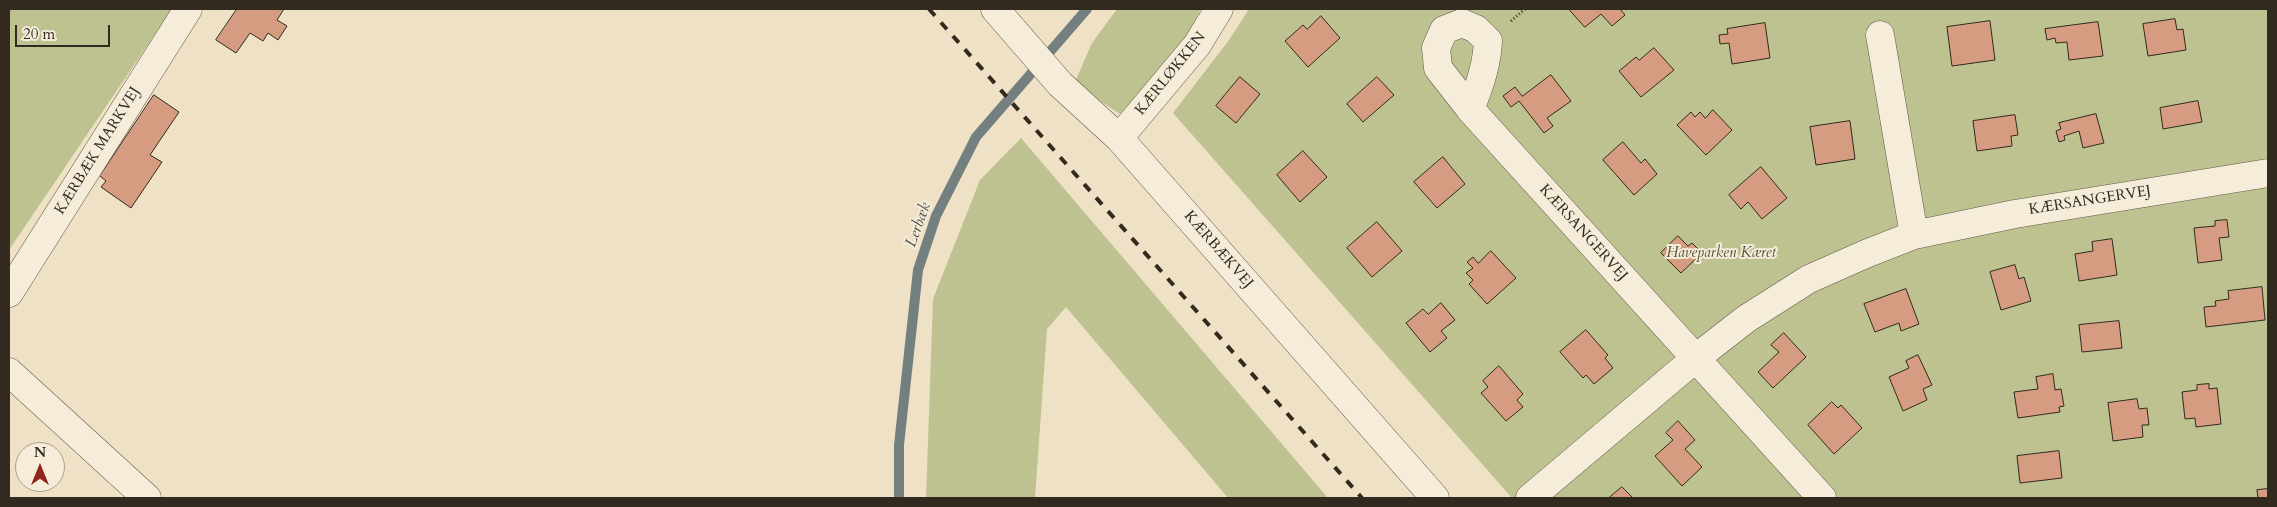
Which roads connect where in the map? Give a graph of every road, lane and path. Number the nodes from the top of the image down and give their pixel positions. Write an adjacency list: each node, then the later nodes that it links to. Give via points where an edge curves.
1 (188, 9): 9 (street, KÆRBÆK MARKVEJ)
2 (995, 9): 6 (street, KÆRBÆKVEJ, via 1060,84)
3 (1219, 9): 6 (street, KÆRLØKKEN, via 1197,45)
4 (1880, 35): 8 (street)
5 (1470, 109): 10 (street, KÆRSANGERVEJ)
6 (1119, 138): 13 (street, KÆRBÆKVEJ)
7 (2268, 173): 8 (street, KÆRSANGERVEJ, via 2015,214)
8 (1914, 235): 10 (street, KÆRSANGERVEJ, via 1810,279 1746,318)
9 (9, 293)
10 (1696, 358): 14 (street, KÆRSANGERVEJ); 15 (street, KÆRSANGERVEJ)
11 (9, 372): 12 (street)
12 (147, 498)
13 (1435, 498)
14 (1530, 498)
15 (1822, 498)

